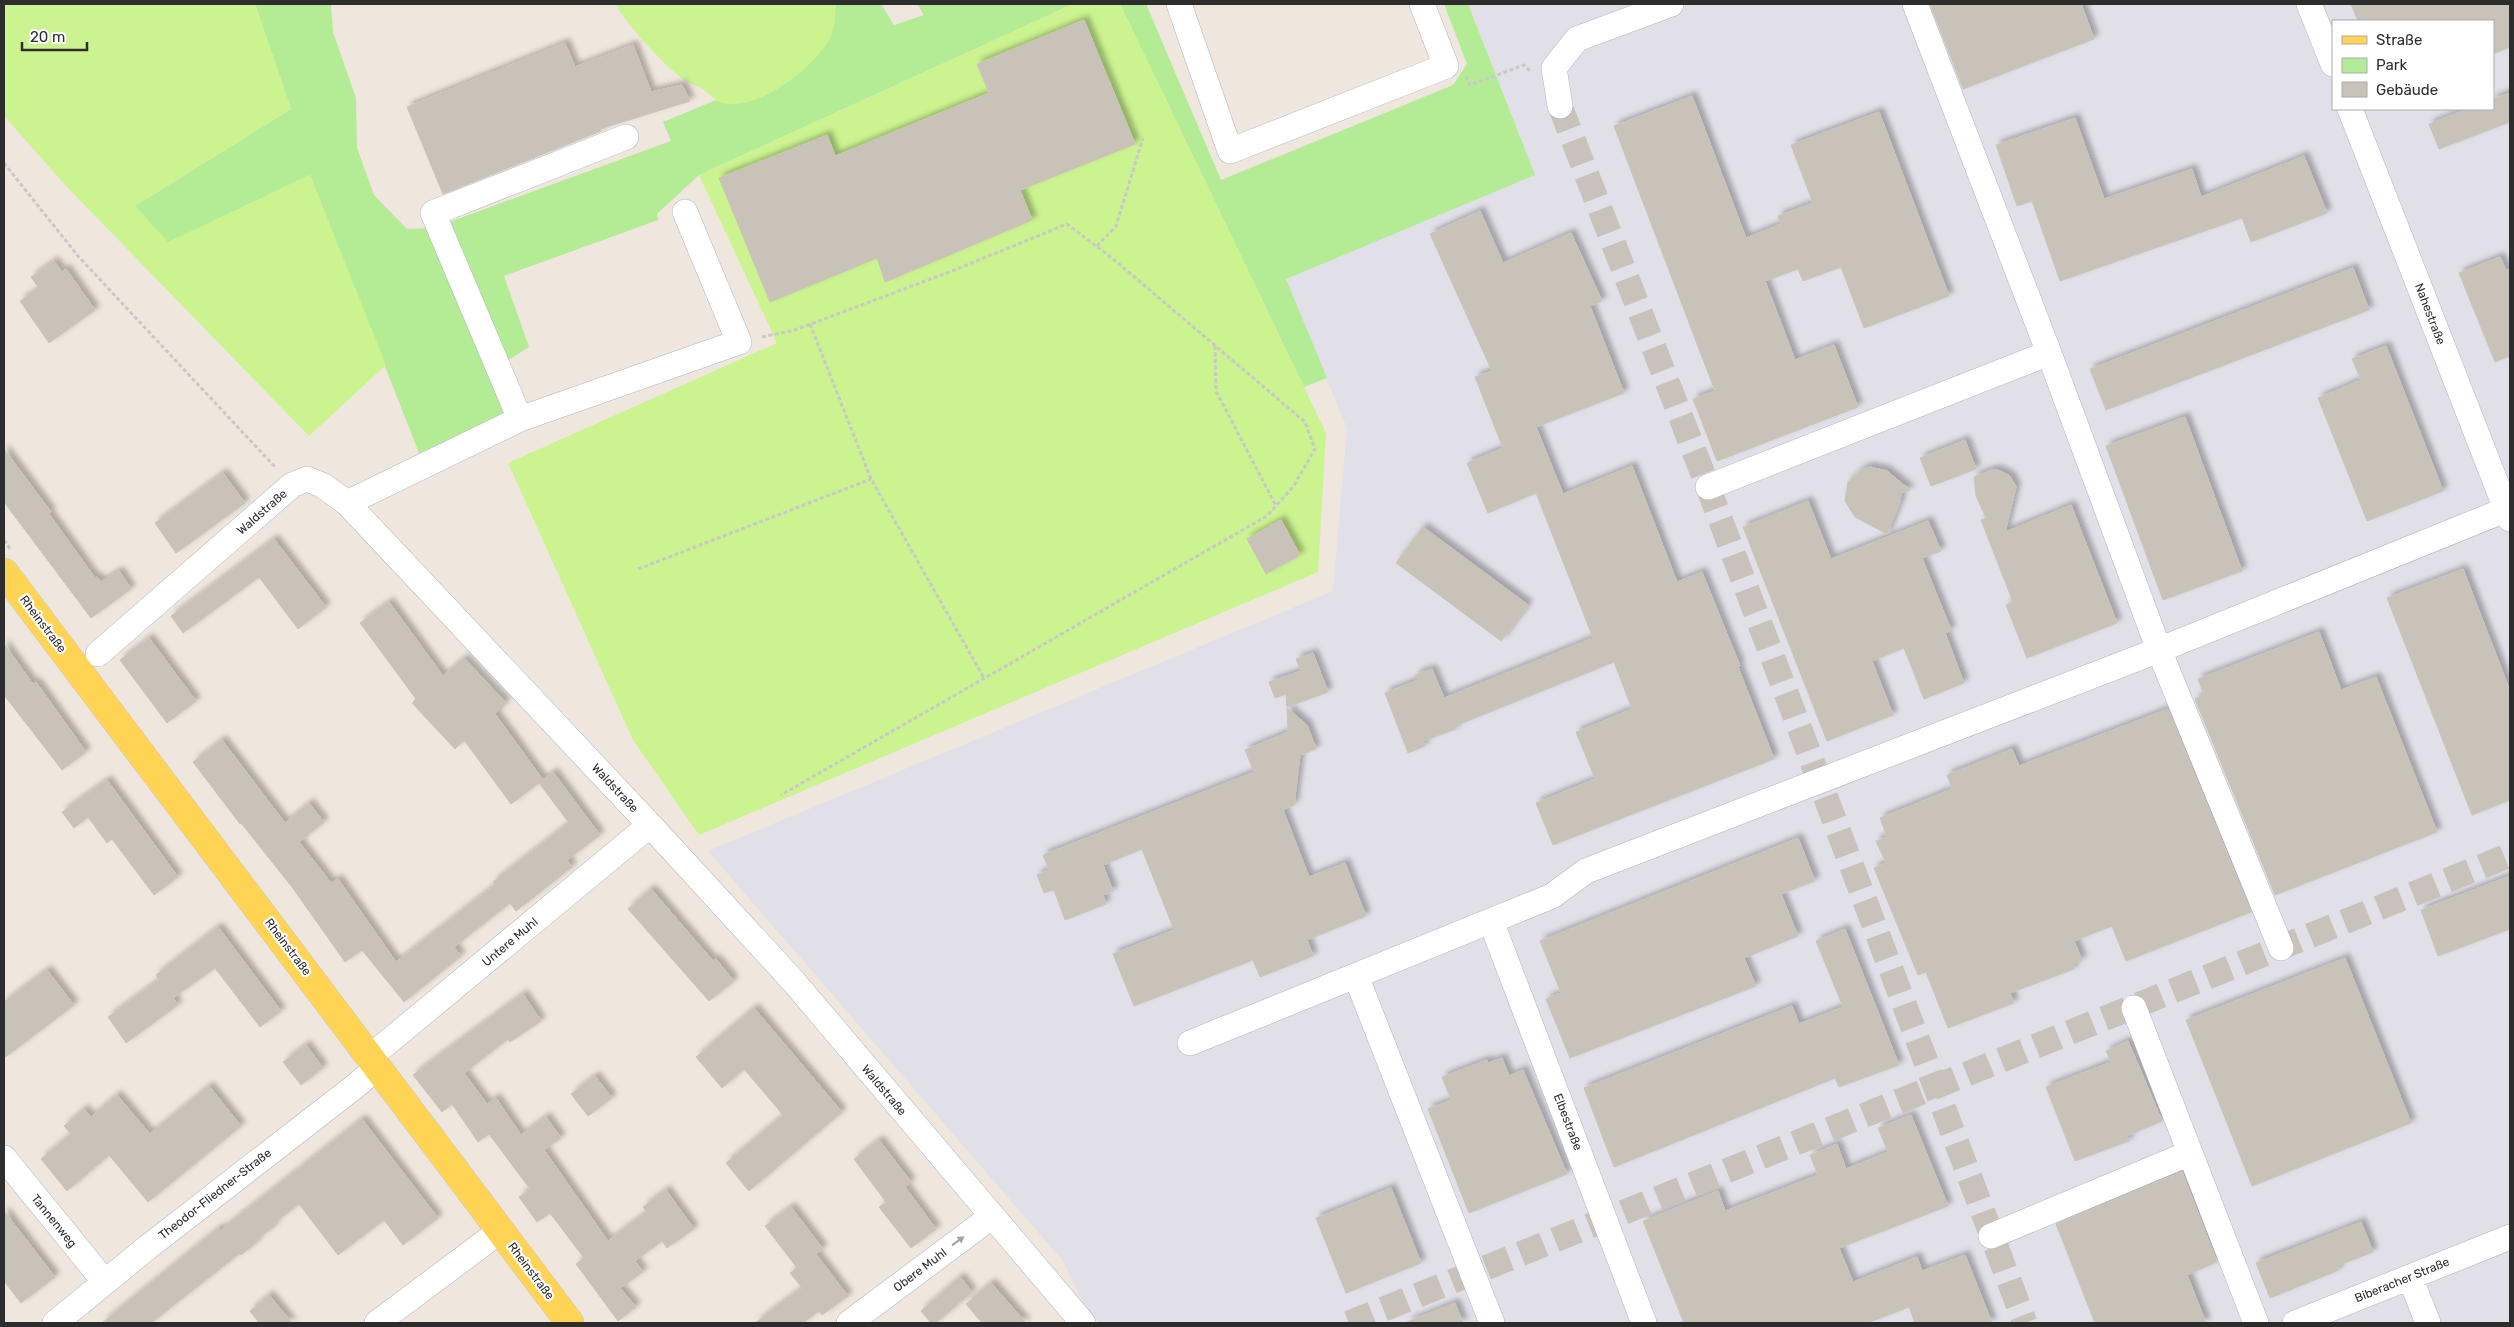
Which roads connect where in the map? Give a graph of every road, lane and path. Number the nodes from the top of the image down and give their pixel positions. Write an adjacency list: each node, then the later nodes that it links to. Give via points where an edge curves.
1 (1179, 4): 7 (street, via 1230,151)
2 (1422, 4): 7 (street)
3 (1671, 4): 9 (street, via 1576,40 1554,68)
4 (1915, 4): 19 (street)
5 (2309, 4): 6 (street)
6 (2332, 62)
7 (1446, 66): 8 (path, via 1459,61 1470,85 1524,65)
8 (1536, 78)
9 (1560, 106)
10 (2350, 110): 26 (street, Nahestraße)
11 (626, 137): 20 (street, via 433,213)
12 (1143, 138): 15 (path, via 1116,226)
13 (4, 163): 22 (path, via 78,256)
14 (686, 212): 17 (street)
15 (1096, 246): 16 (path, via 1067,224); 18 (path)
16 (810, 324): 17 (path); 21 (path)
17 (739, 342): 20 (street)
18 (1215, 346): 25 (path, via 1216,391); 25 (path, via 1305,422 1315,449 1293,487)
19 (2049, 353): 23 (street); 29 (street)
20 (520, 419): 24 (street)
21 (871, 480): 27 (path); 31 (path)
22 (299, 482): 24 (street, Waldstraße, via 322,485); 30 (street, Waldstraße)
23 (1708, 487)
24 (347, 503): 33 (street, Waldstraße)
25 (1276, 506): 31 (path, via 1267,516)
26 (2509, 512): 29 (street)
27 (638, 569)
28 (4, 572): 39 (main road, Rheinstraße)
29 (2159, 650): 34 (street, via 1586,871 1552,896); 35 (street)
30 (98, 654)
31 (984, 678): 32 (path)
32 (781, 795)
33 (650, 825): 39 (street, Untere Muhl); 42 (street, Waldstraße, via 794,982)
34 (1491, 921): 36 (street); 54 (street, Elbestraße)
35 (2281, 948)
36 (1356, 976): 38 (street); 53 (street)
37 (2134, 1008): 40 (street)
38 (1190, 1043)
39 (373, 1062): 43 (main road, Rheinstraße); 47 (street, Theodor-Fliedner-Straße, via 358,1084)
40 (2190, 1153): 44 (street); 55 (street)
41 (4, 1158): 47 (street, Tannenweg)
42 (991, 1217): 51 (street, Obere Muhl, one-way to 42); 52 (street, Waldstraße)
43 (500, 1231): 49 (street); 50 (main road, Rheinstraße)
44 (1990, 1236)
45 (2510, 1237): 46 (street, Biberacher Straße)
46 (2410, 1277): 56 (street, Biberacher Straße); 57 (street)
47 (105, 1282): 48 (street, Theodor-Fliedner-Straße)
48 (55, 1323)
49 (377, 1323)
50 (570, 1323)
51 (849, 1323)
52 (1083, 1323)
53 (1492, 1323)
54 (1644, 1323)
55 (2256, 1323)
56 (2295, 1323)
57 (2428, 1323)

